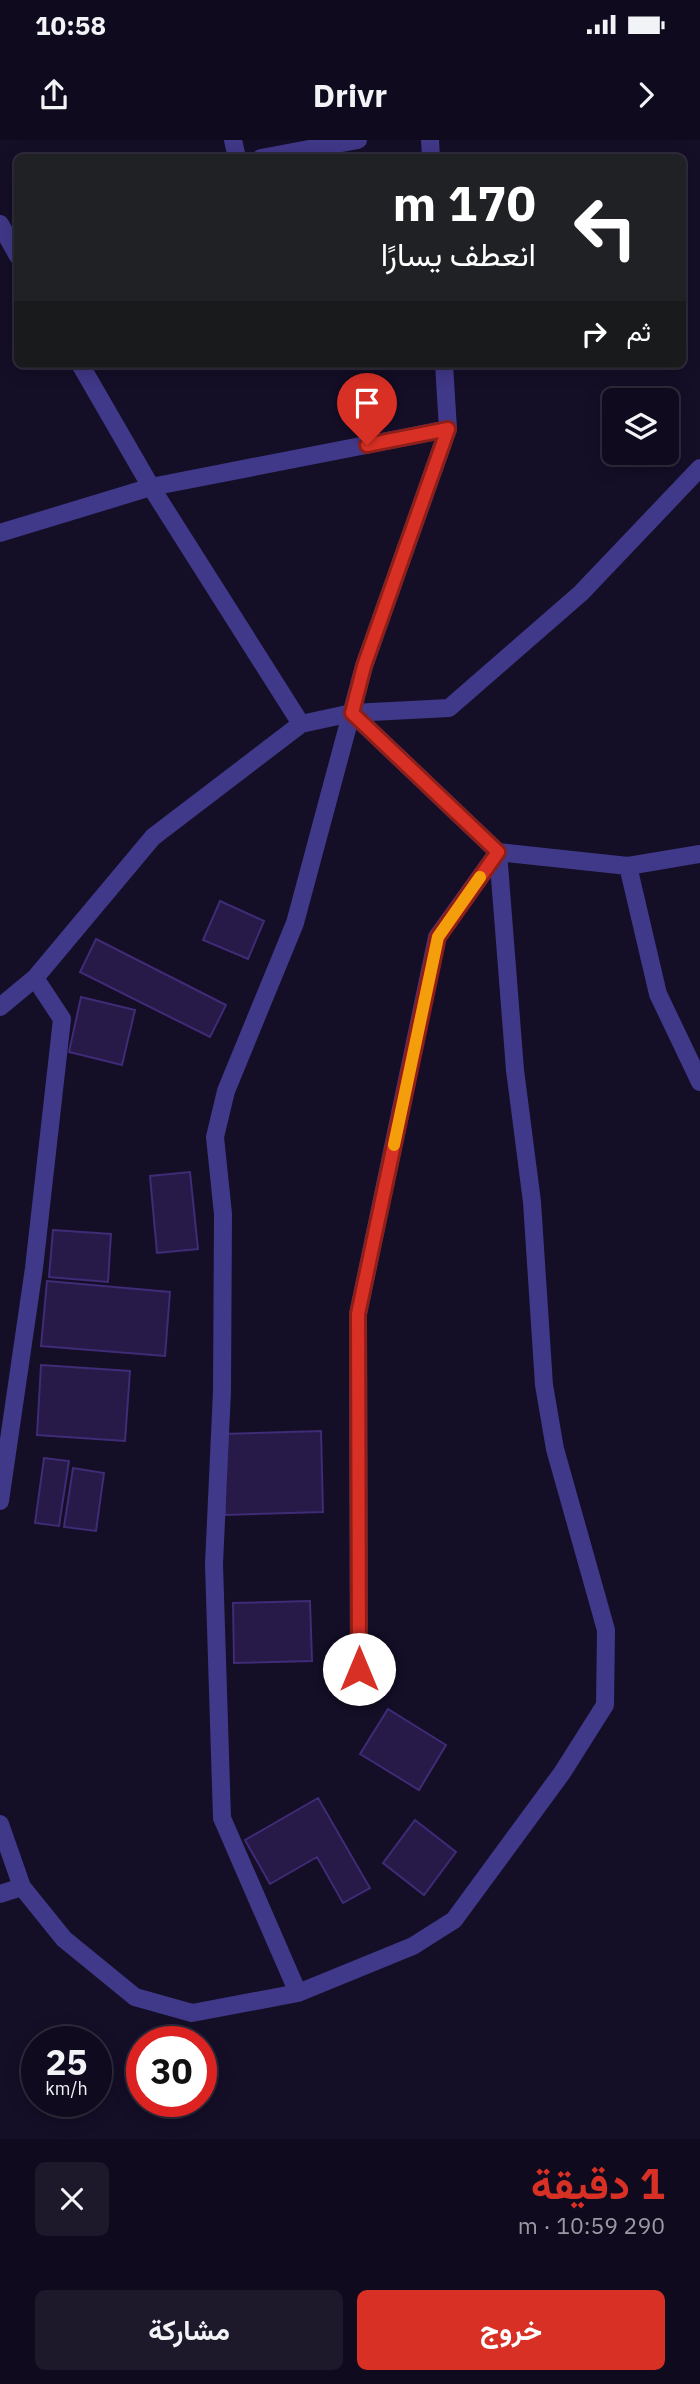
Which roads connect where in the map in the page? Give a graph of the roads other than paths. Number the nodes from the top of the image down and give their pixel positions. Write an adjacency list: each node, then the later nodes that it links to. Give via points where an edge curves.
1 (358, 140): 2 (street)
2 (283, 154)
3 (0, 224): 4 (street)
4 (11, 245)
5 (82, 368): 9 (street)
6 (444, 368): 7 (street)
7 (448, 429): 9 (street); 11 (street, via 364,666)
8 (700, 468): 11 (street, via 581,593 449,708)
9 (150, 487): 10 (street); 12 (street)
10 (0, 533)
11 (352, 713): 12 (street); 13 (street); 24 (street, via 295,922 226,1091 215,1137 223,1214 222,1391 214,1564 222,1818)
12 (301, 724): 16 (street, via 153,837)
13 (498, 852): 15 (street); 20 (street, via 438,937 358,1314); 24 (street, via 515,1070 532,1202 544,1385 555,1449 606,1630 605,1706 454,1920 413,1947)
14 (700, 854): 15 (street)
15 (628, 866): 18 (street, via 658,994)
16 (35, 978): 17 (street); 19 (street, via 62,1019 31,1293)
17 (0, 1007)
18 (700, 1083)
19 (0, 1501)
20 (359, 1669)
21 (0, 1825): 22 (street)
22 (22, 1887): 23 (street); 24 (street, via 64,1939 135,1997 192,2013)
23 (0, 1894)
24 (298, 1993)

